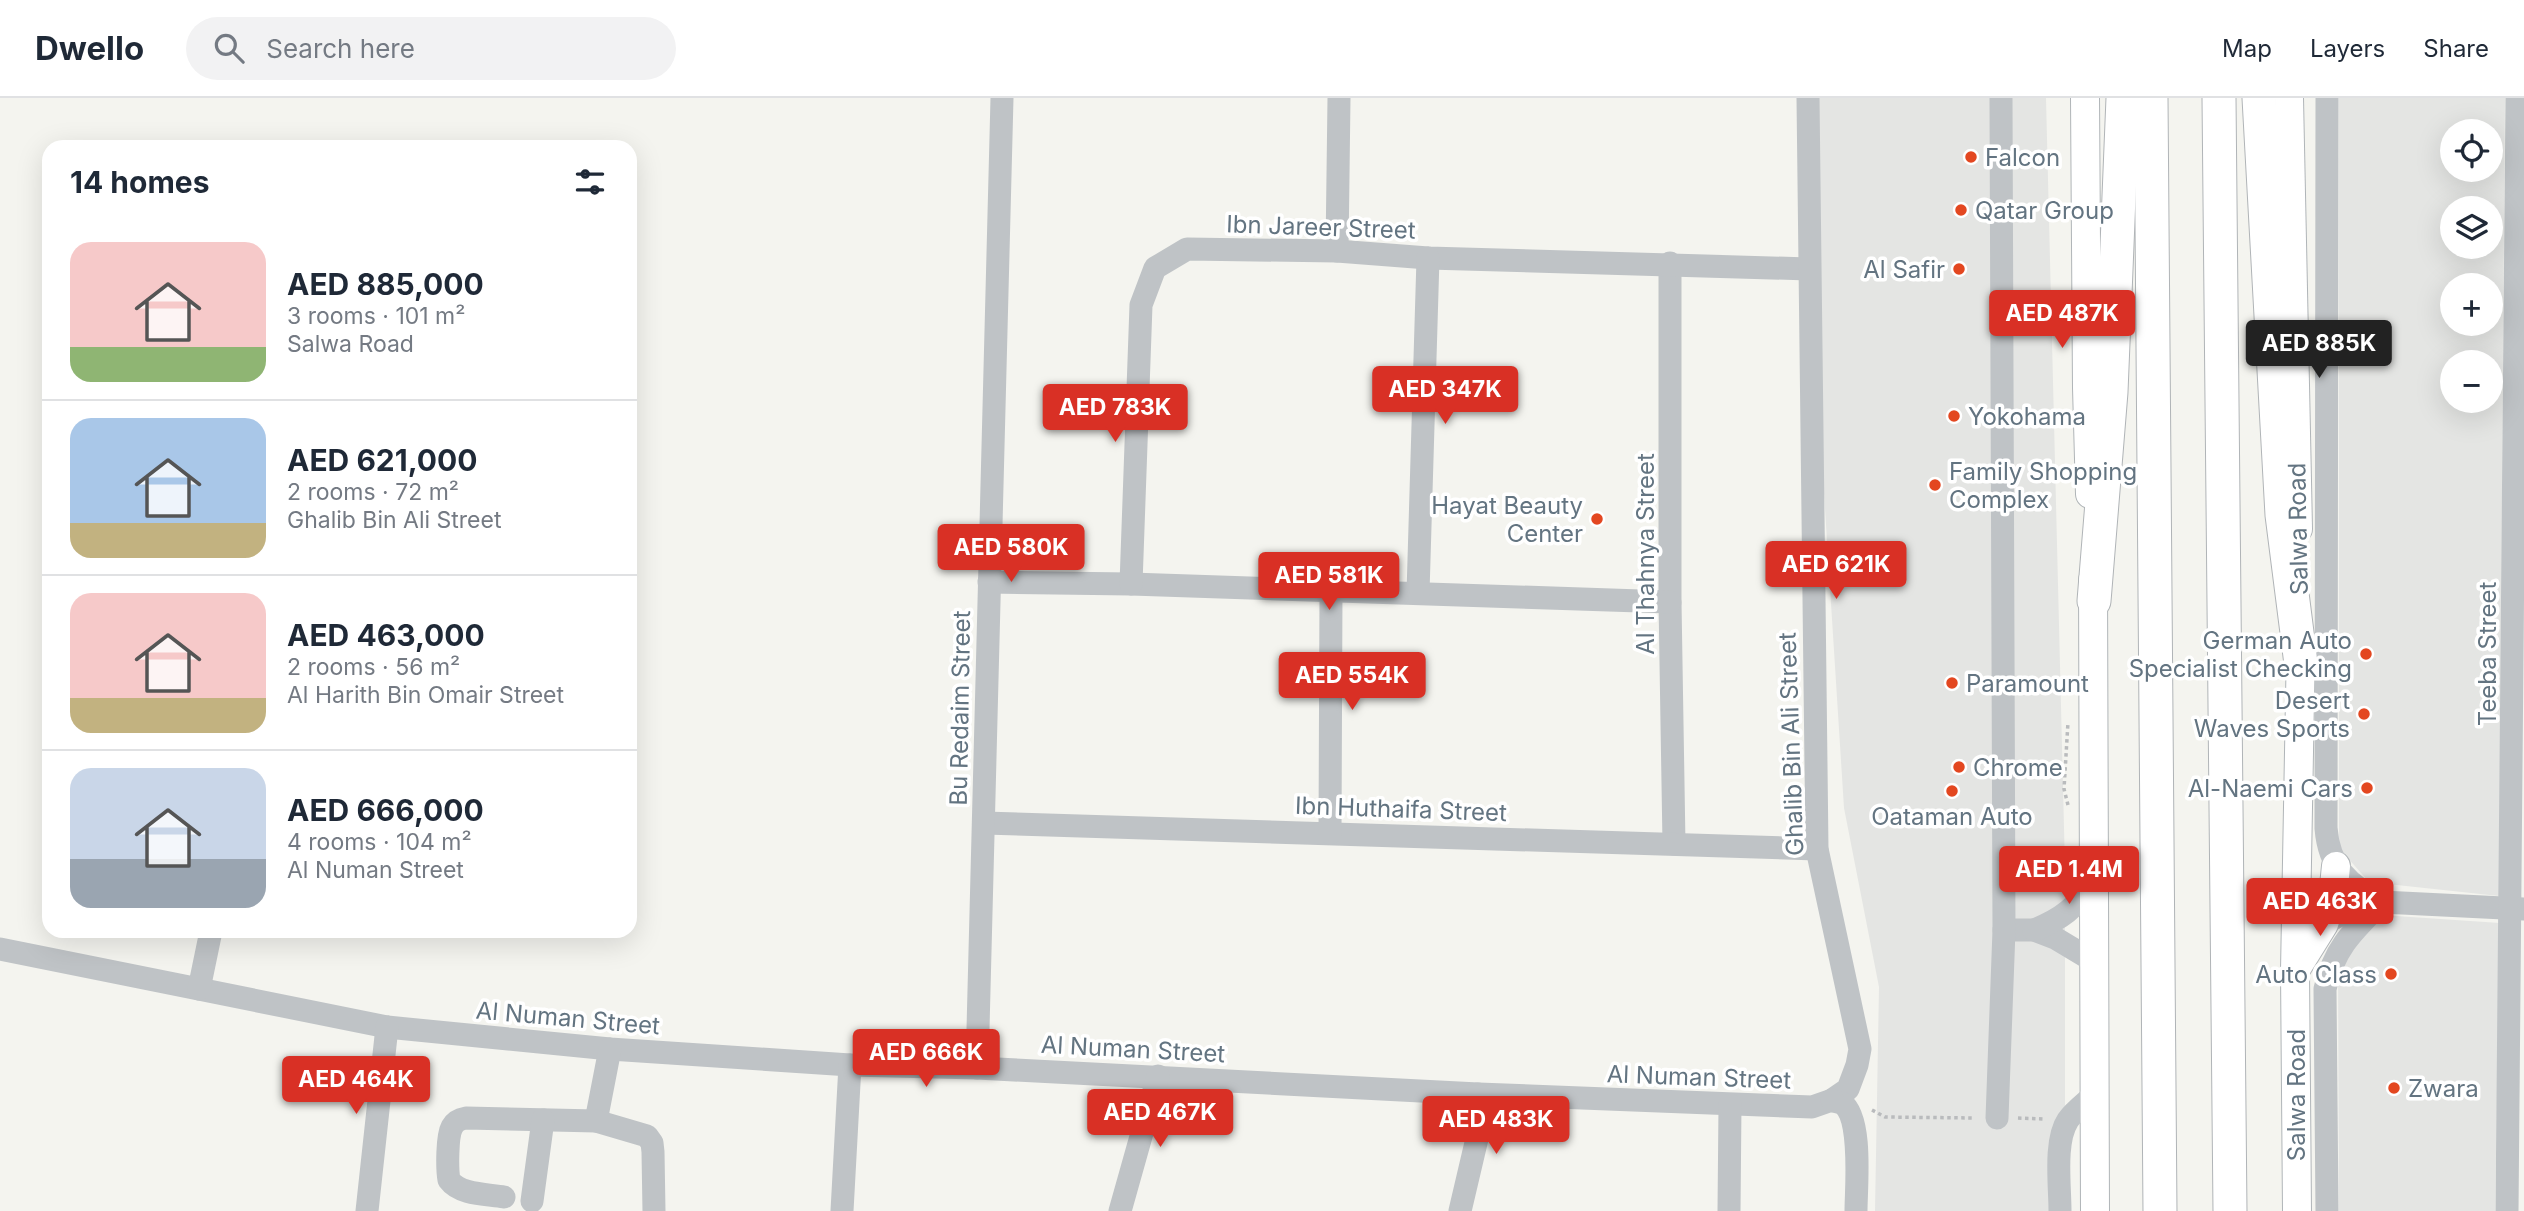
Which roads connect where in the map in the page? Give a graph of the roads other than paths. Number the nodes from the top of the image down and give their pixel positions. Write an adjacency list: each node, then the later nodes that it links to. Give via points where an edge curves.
1 (1002, 98): 17 (street, Bu Redaim Street)
2 (1339, 98): 13 (street)
3 (1808, 98): 16 (street, Ghalib Bin Ali Street)
4 (2001, 98): 33 (street)
5 (2085, 98): 21 (main road)
6 (2123, 98): 21 (highway, via 2110,392)
7 (2151, 98): 63 (highway)
8 (2220, 98): 64 (highway)
9 (2259, 98): 23 (highway, via 2282,515)
10 (2288, 98): 23 (main road, Salwa Road)
11 (2328, 98): 28 (street, via 2326,828)
12 (2517, 98): 31 (street, Teeba Street)
13 (1337, 251): 14 (street, Ibn Jareer Street); 18 (street, Ibn Jareer Street, via 1187,249 1155,268 1141,305)
14 (1428, 257): 15 (street, Ibn Jareer Street); 20 (street)
15 (1670, 263): 16 (street, Ibn Jareer Street); 22 (street, Al Thahnya Street)
16 (1809, 269): 27 (street, Ghalib Bin Ali Street)
17 (989, 582): 18 (street); 24 (street, Bu Redaim Street)
18 (1132, 584): 19 (street)
19 (1331, 591): 20 (street); 25 (street)
20 (1418, 593): 22 (street)
21 (2094, 601): 29 (main road)
22 (1670, 602): 26 (street, Al Thahnya Street)
23 (2301, 664): 38 (main road, Salwa Road)
24 (984, 823): 25 (street, Ibn Huthaifa Street); 43 (street, Bu Redaim Street)
25 (1330, 833): 26 (street, Ibn Huthaifa Street)
26 (1674, 844): 27 (street, Ibn Huthaifa Street)
27 (1817, 849): 47 (street, Ghalib Bin Ali Street, via 1860,1049)
28 (2336, 866): 30 (street, via 2357,887); 32 (main road)
29 (2093, 885): 34 (street, via 2070,912); 37 (main road)
30 (2382, 902): 31 (street); 32 (street, via 2348,911); 66 (street, via 2338,950 2325,989)
31 (2518, 909): 67 (street, Teeba Street)
32 (2324, 924): 38 (main road)
33 (2004, 930): 34 (street); 49 (street)
34 (2034, 930): 37 (street)
35 (210, 938): 39 (street)
36 (0, 949): 39 (street, Al Numan Street)
37 (2095, 962): 45 (main road)
38 (2295, 971): 65 (main road, Salwa Road)
39 (199, 989): 40 (street, Al Numan Street)
40 (387, 1027): 41 (street, Al Numan Street); 54 (street)
41 (610, 1049): 42 (street, Al Numan Street); 51 (street)
42 (850, 1065): 43 (street, Al Numan Street); 56 (street)
43 (977, 1068): 44 (street, Al Numan Street)
44 (1158, 1076): 46 (street, Al Numan Street); 57 (street)
45 (2096, 1093): 61 (street, via 2063,1128); 62 (main road)
46 (1478, 1094): 48 (street, Al Numan Street); 58 (street, via 1479,1130)
47 (1840, 1095): 48 (street, Al Numan Street, via 1812,1107); 60 (street, via 1856,1131)
48 (1730, 1105): 59 (street)
49 (1997, 1118)
50 (544, 1120): 51 (street); 52 (street, via 466,1118 452,1125 449,1180 460,1189); 53 (street)
51 (596, 1121): 55 (street, via 647,1136 652,1143)
52 (504, 1197)
53 (532, 1201)
54 (368, 1211)
55 (654, 1211)
56 (842, 1211)
57 (1119, 1211)
58 (1460, 1211)
59 (1730, 1211)
60 (1856, 1211)
61 (2060, 1211)
62 (2095, 1211)
63 (2160, 1211)
64 (2230, 1211)
65 (2297, 1211)
66 (2327, 1211)
67 (2507, 1211)

